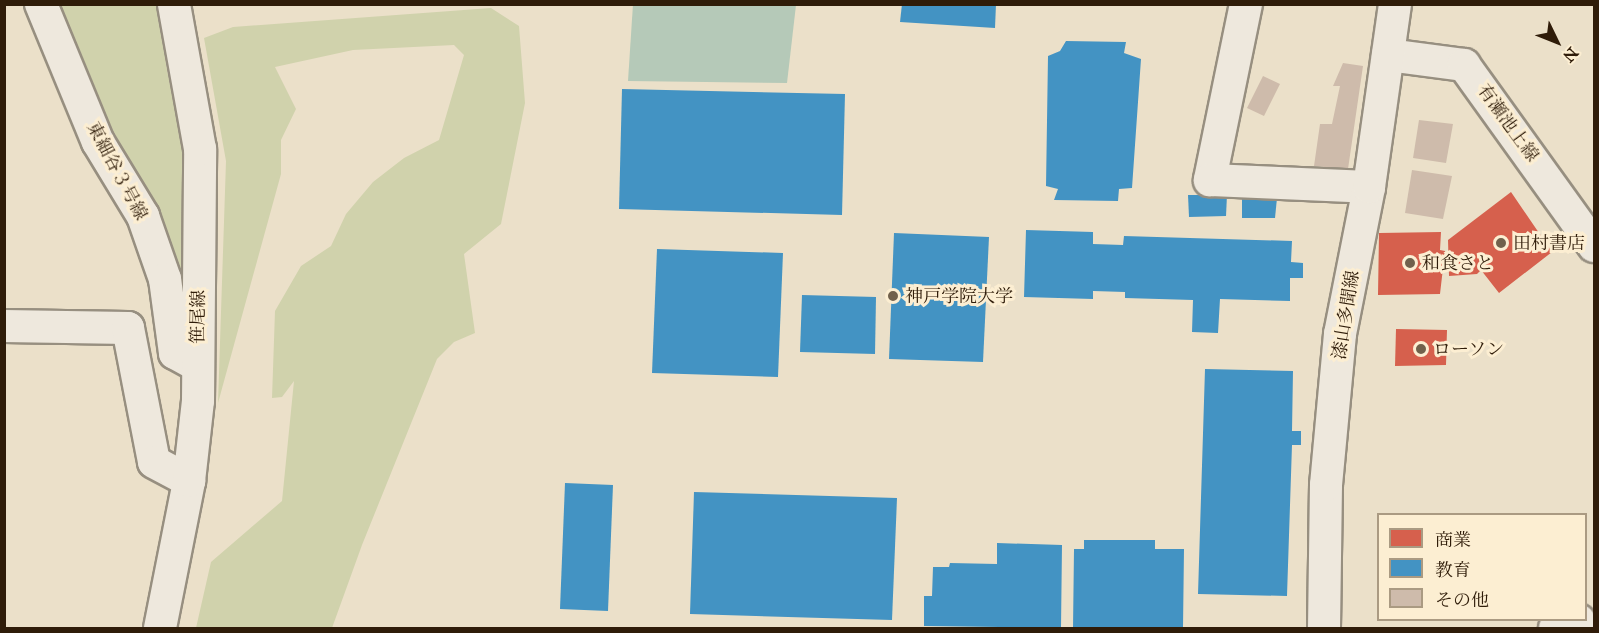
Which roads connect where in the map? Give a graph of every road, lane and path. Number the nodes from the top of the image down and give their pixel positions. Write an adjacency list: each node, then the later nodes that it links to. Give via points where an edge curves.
1 (41, 4): 9 (street, 東細谷３号線, via 98,142 143,216 165,279 175,353)
2 (174, 4): 9 (street, 笹尾線, via 200,149)
3 (1246, 4): 6 (street, via 1210,180)
4 (1395, 4): 5 (street, 漆山多聞線)
5 (1388, 55): 6 (street, 漆山多聞線); 7 (street, 有瀬池上線, via 1464,65)
6 (1369, 187): 13 (street, 漆山多聞線, via 1340,334 1326,485)
7 (1594, 246)
8 (4, 326): 10 (street, via 128,328 154,462)
9 (198, 366): 10 (street, 笹尾線)
10 (189, 481): 12 (street, 笹尾線)
11 (1576, 621): 14 (street)
12 (160, 628)
13 (1324, 628)
14 (1555, 628)

